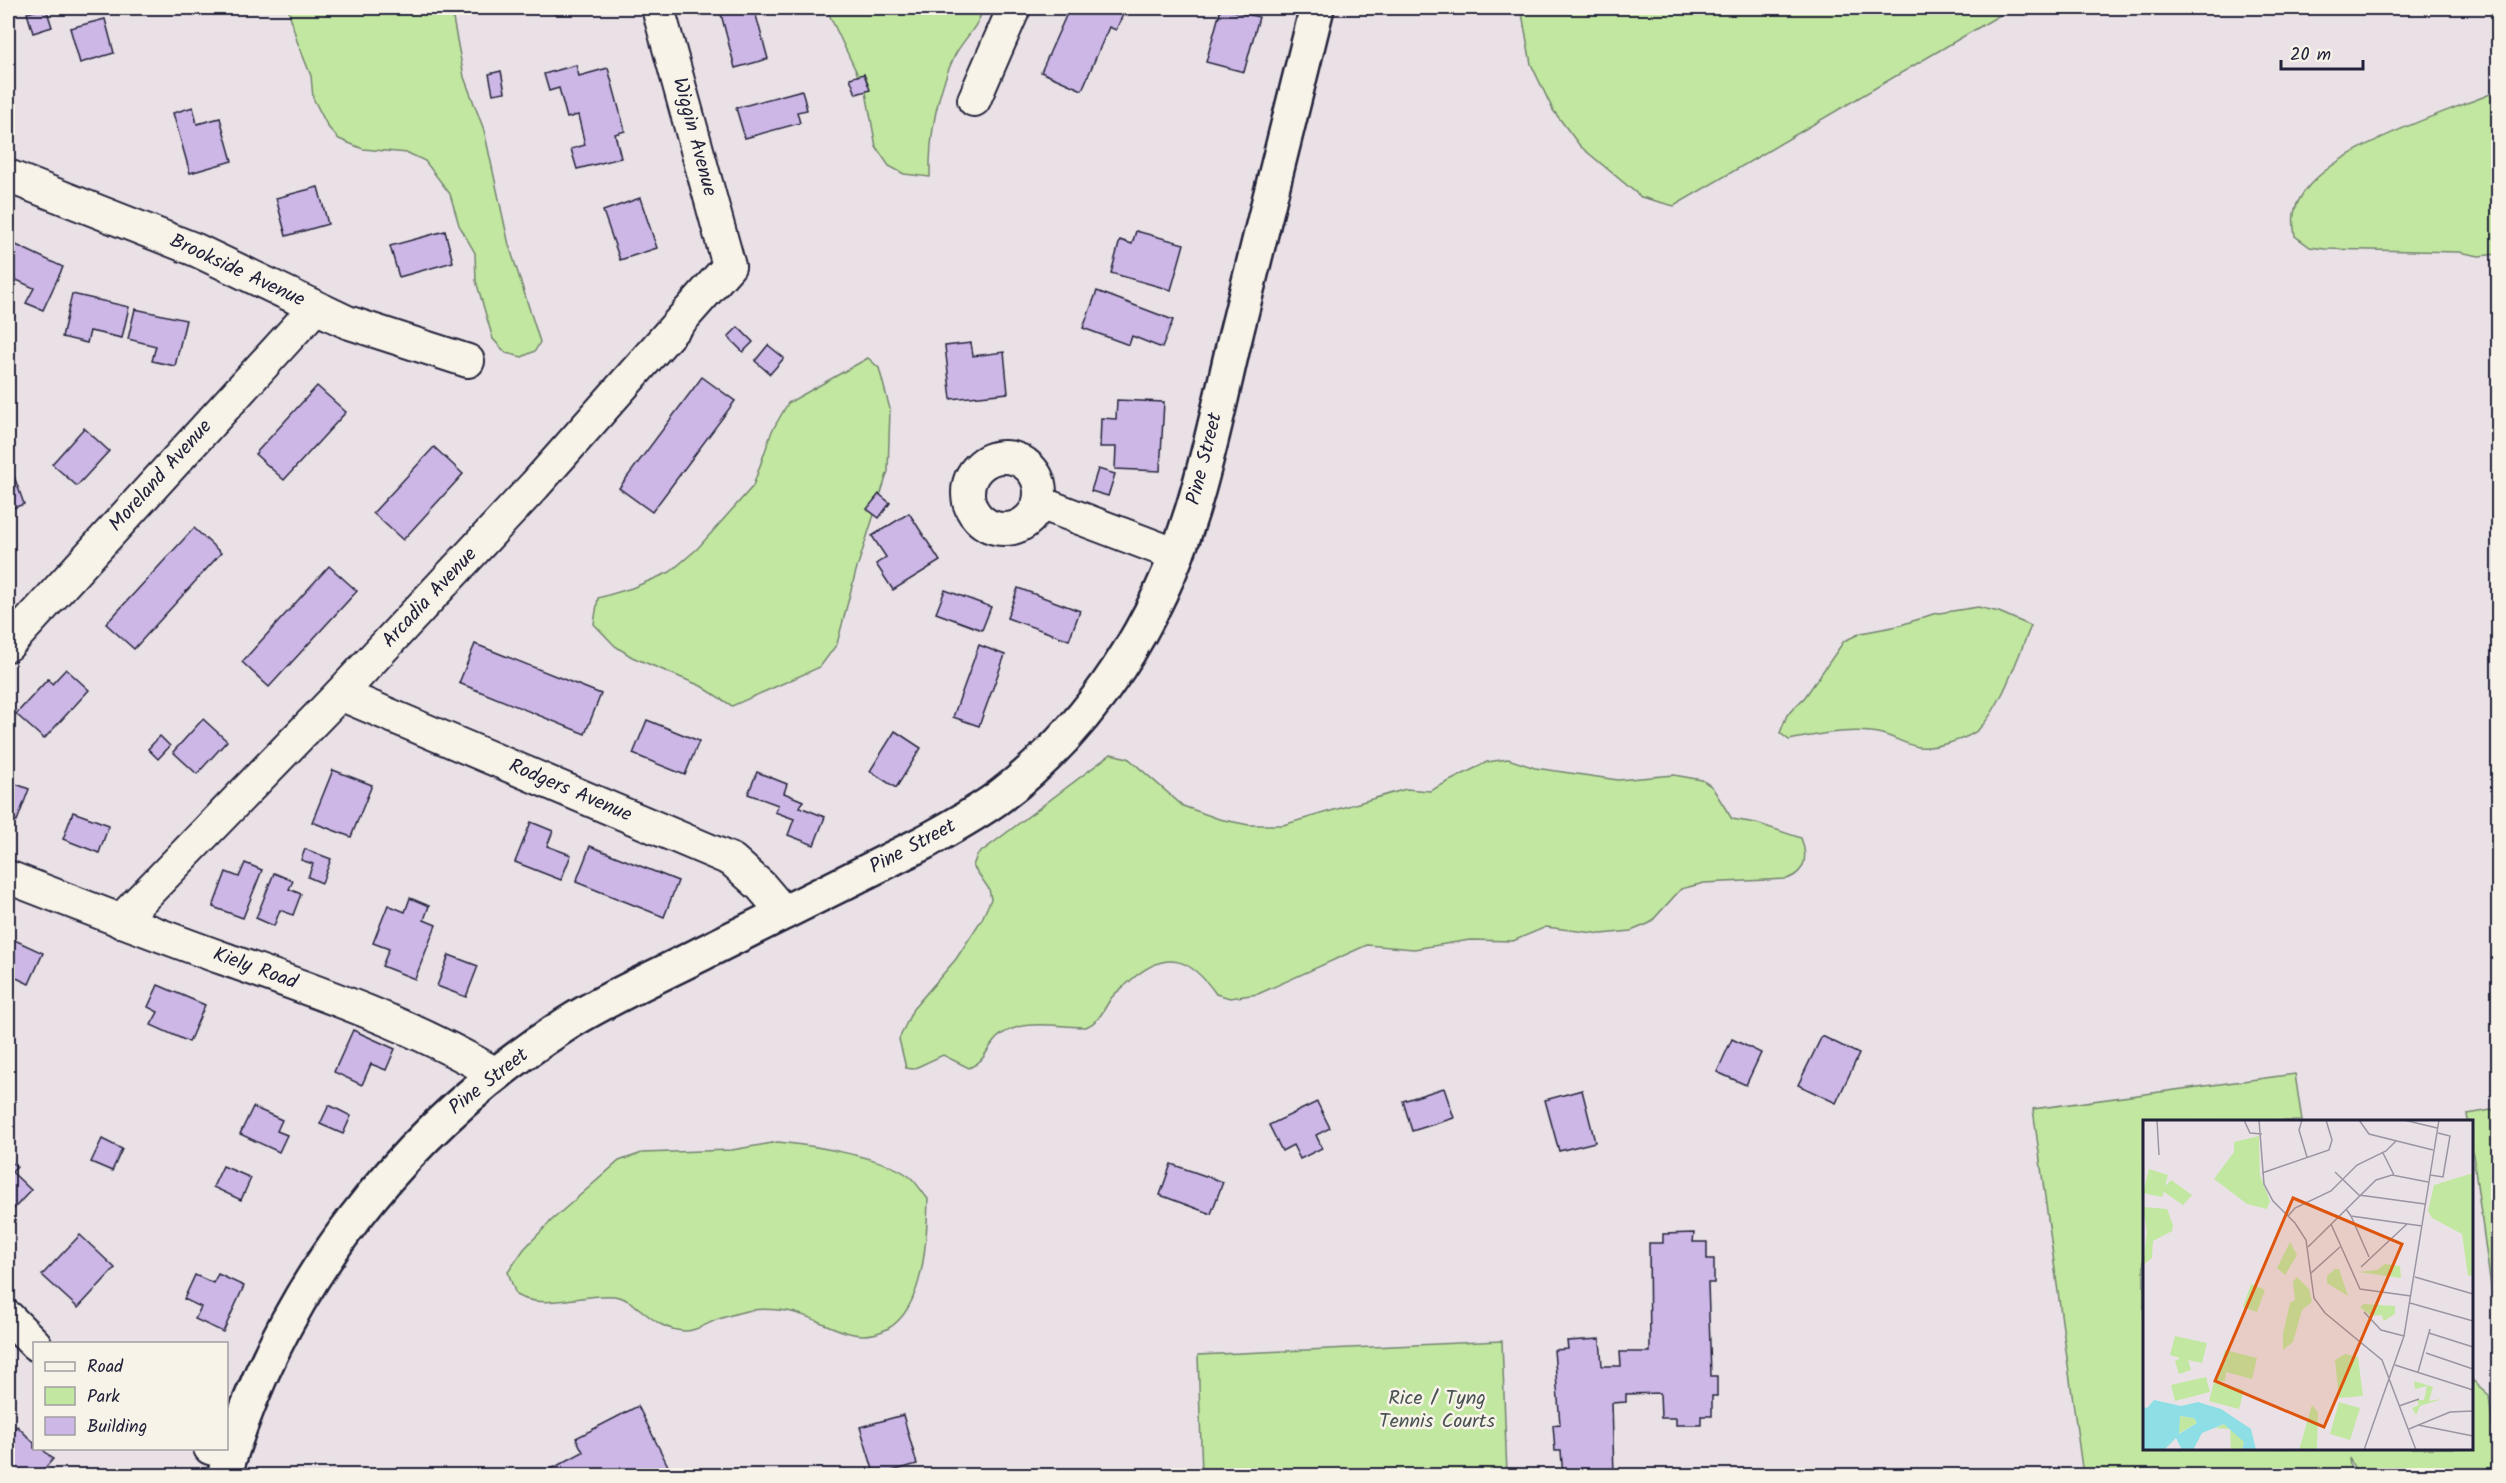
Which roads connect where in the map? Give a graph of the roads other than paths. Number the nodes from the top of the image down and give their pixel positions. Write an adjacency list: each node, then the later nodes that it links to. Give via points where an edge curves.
1 (658, 8): 6 (street, Wiggin Avenue)
2 (1014, 8): 4 (street)
3 (1317, 8): 10 (street, Pine Street, via 1198,489)
4 (974, 100)
5 (8, 176): 7 (street, Brookside Avenue, via 196,250)
6 (729, 266): 12 (street, Arcadia Avenue, via 536,485)
7 (315, 308): 8 (street, Brookside Avenue); 11 (street, Moreland Avenue)
8 (468, 361)
9 (1040, 503): 10 (street)
10 (1177, 555): 14 (street, Pine Street, via 1129,655 1083,716 1030,772 935,837)
11 (8, 645)
12 (340, 694): 14 (street, Rodgers Avenue, via 732,860 761,885); 15 (street, Arcadia Avenue)
13 (8, 877): 15 (street, Kiely Road)
14 (784, 913): 16 (street, Pine Street, via 604,1003)
15 (120, 921): 16 (street, Kiely Road, via 373,1013 454,1049)
16 (496, 1074): 19 (street, Pine Street, via 428,1132 347,1228 283,1331)
17 (8, 1317): 18 (street)
18 (33, 1342)
19 (228, 1445)

